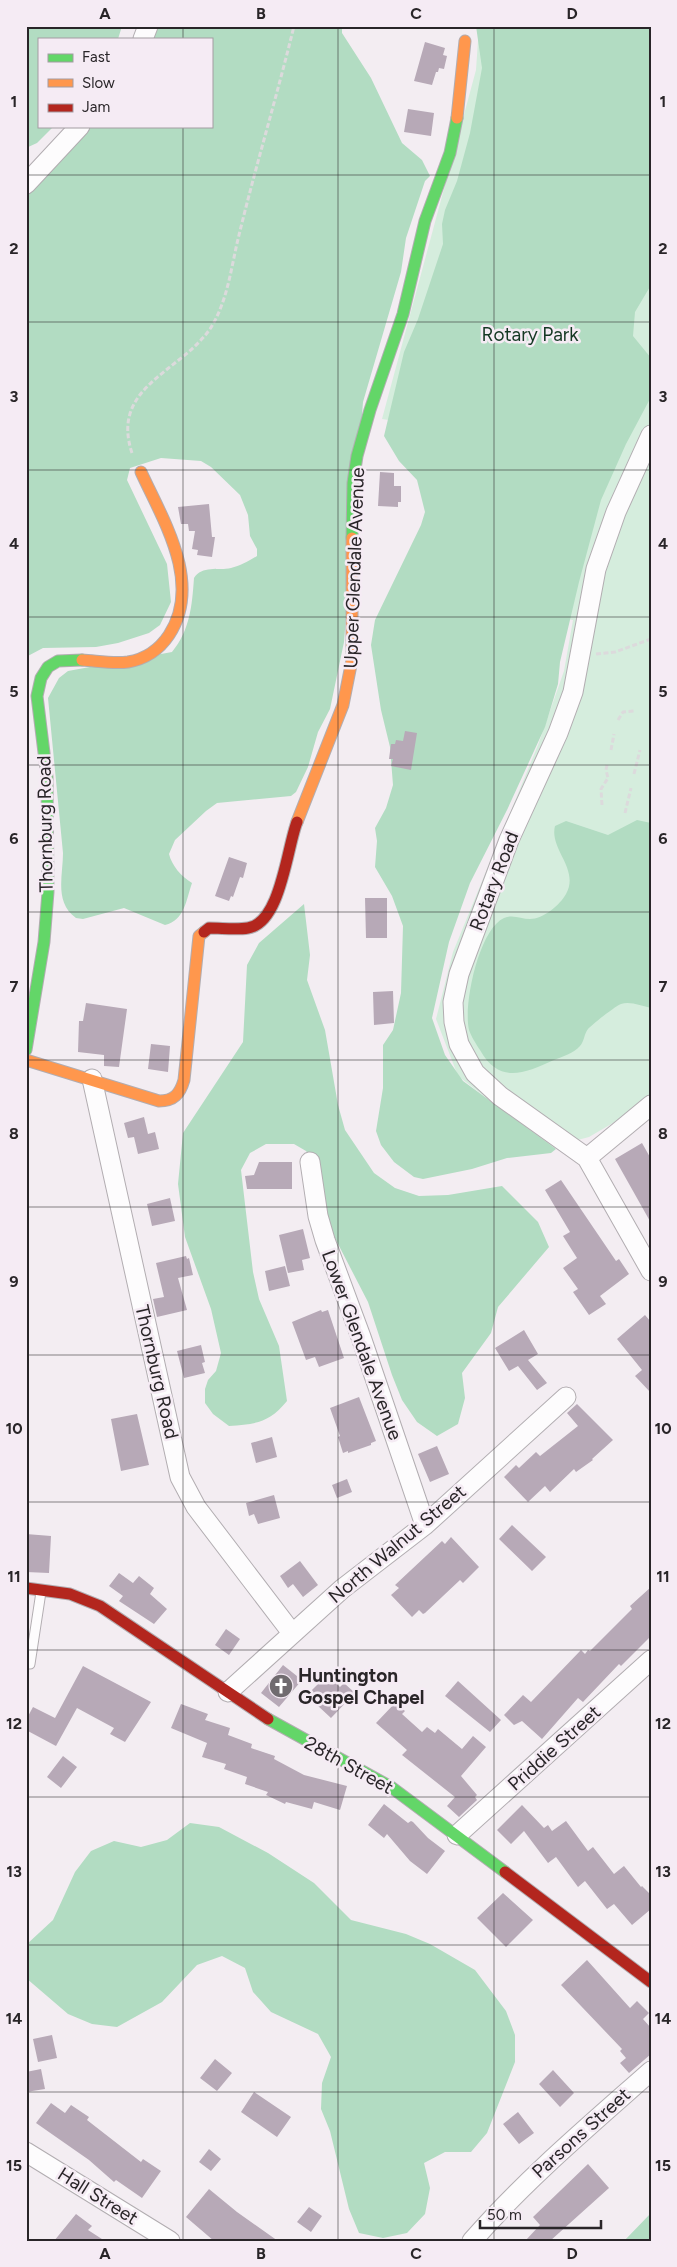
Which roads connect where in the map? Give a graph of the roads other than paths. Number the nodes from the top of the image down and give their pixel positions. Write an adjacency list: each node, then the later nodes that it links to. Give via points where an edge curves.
1 (148, 26): 2 (street)
2 (143, 38)
3 (465, 41): 10 (street, Upper Glendale Avenue, via 460,100 450,152 425,221 403,314 358,456 353,484 352,660 345,696 294,829 280,887 270,912 259,924 240,930 209,928 199,936 184,1080 176,1097 159,1101)
4 (78, 128): 5 (street)
5 (26, 184)
6 (651, 435): 12 (street, Rotary Road, via 616,512 596,569 573,692 506,848 453,1002 459,1044 475,1073 500,1096)
7 (141, 472): 8 (street, Thornburg Road, via 180,572 182,602 168,637 144,658 128,662 64,660 50,665 38,682 47,777 48,892 44,942)
8 (26, 1050)
9 (26, 1060): 10 (street)
10 (92, 1079): 19 (street, Thornburg Road, via 180,1476 196,1507)
11 (651, 1105): 12 (street)
12 (587, 1158): 14 (street, Rotary Road)
13 (310, 1162): 16 (street, Lower Glendale Avenue, via 325,1240)
14 (651, 1271)
15 (566, 1397): 16 (street, North Walnut Street)
16 (425, 1525): 19 (street, North Walnut Street, via 342,1589)
17 (26, 1588): 18 (street, 28th Street)
18 (42, 1589): 21 (lane, via 30,1664); 22 (street, 28th Street, via 70,1594 100,1606)
19 (292, 1633): 22 (street, North Walnut Street)
20 (651, 1660): 23 (street, Priddie Street)
21 (26, 1664)
22 (228, 1692): 23 (street, 28th Street, via 279,1726 391,1786)
23 (457, 1835): 24 (street, 28th Street)
24 (651, 1982)
25 (651, 2071): 28 (street, Parsons Street, via 540,2170)
26 (26, 2152): 27 (street, Hall Street)
27 (170, 2241)
28 (472, 2241)

